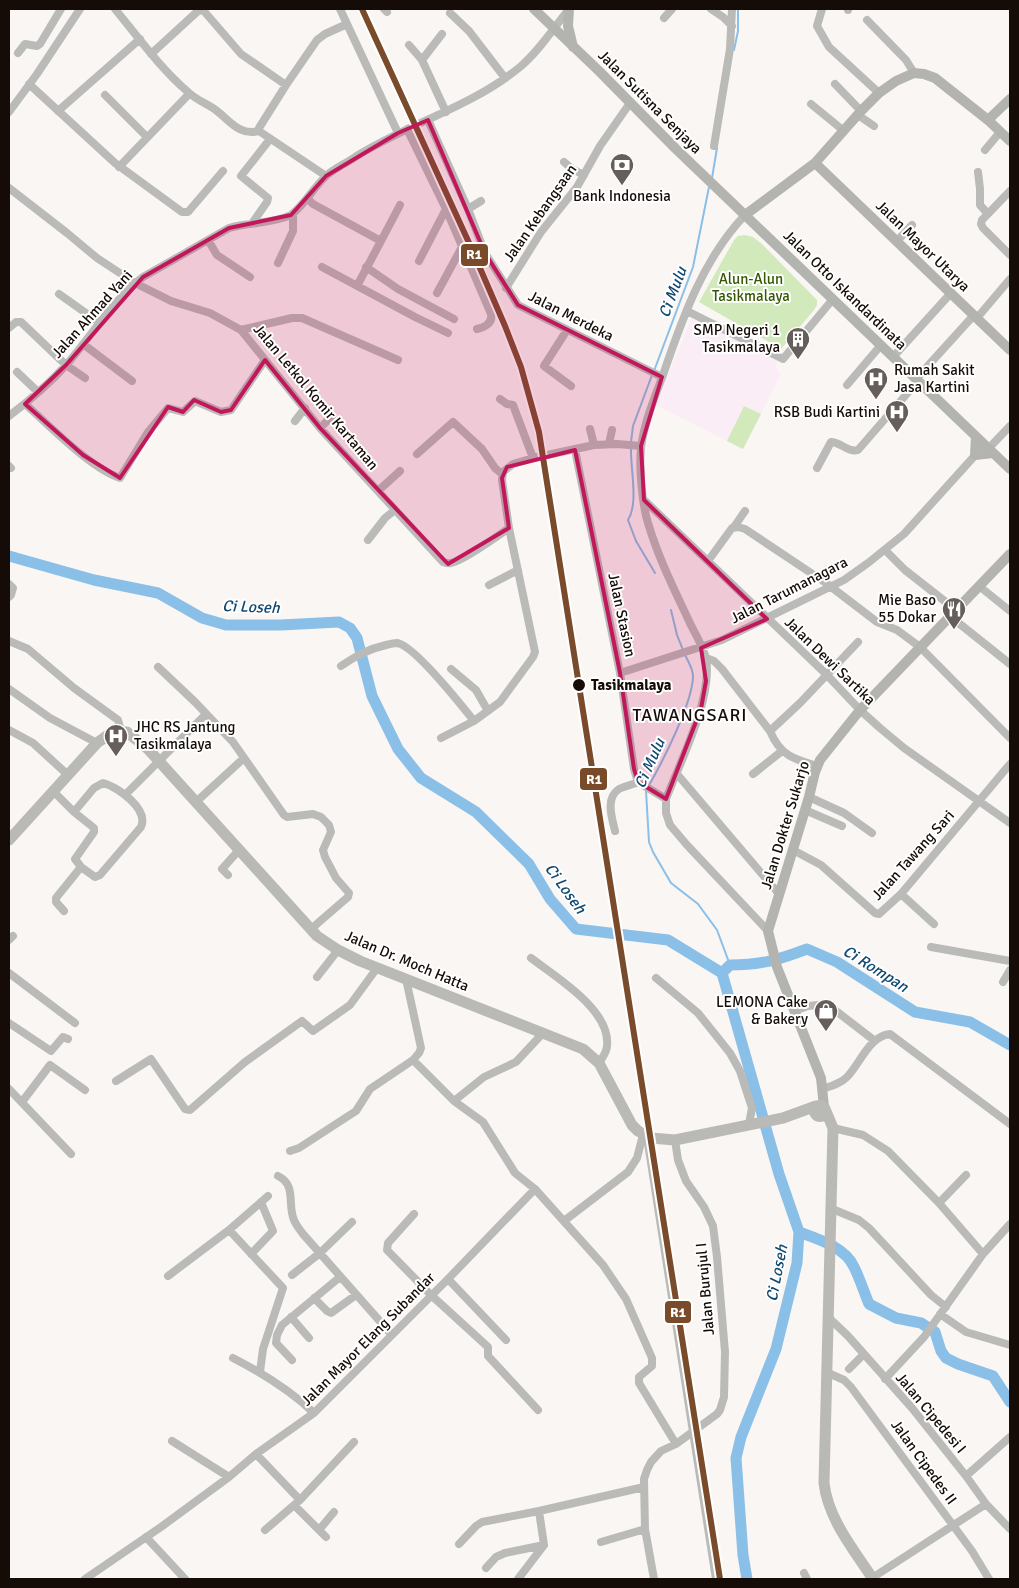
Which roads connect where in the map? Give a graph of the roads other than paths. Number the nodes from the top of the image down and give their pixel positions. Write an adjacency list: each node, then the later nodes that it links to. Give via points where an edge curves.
1 (61, 9): 23 (street, via 40,44 25,44)
2 (80, 9): 28 (street)
3 (114, 9): 20 (street)
4 (340, 9): 16 (street)
5 (534, 9): 18 (main road, Jalan Sutisna Senjaya)
6 (569, 9): 18 (street); 22 (main road, via 568,26)
7 (672, 9): 14 (street)
8 (711, 9): 13 (street)
9 (822, 9): 31 (street, via 817,26 825,42)
10 (207, 10): 24 (street, via 198,11); 30 (street, via 241,54)
11 (732, 10): 13 (street); 17 (street)
12 (450, 13): 27 (street, via 469,31)
13 (723, 16): 17 (street)
14 (664, 18)
15 (867, 20): 26 (street, via 906,60)
16 (347, 24): 30 (street, via 320,37); 48 (street)
17 (732, 26): 52 (street)
18 (553, 28): 22 (main road, Jalan Sutisna Senjaya); 27 (street, via 529,58)
19 (442, 34): 25 (street)
20 (140, 39): 24 (street); 37 (street)
21 (409, 45): 25 (street)
22 (573, 46): 35 (main road, Jalan Sutisna Senjaya)
23 (18, 53)
24 (151, 54): 32 (street)
25 (422, 60): 39 (street)
26 (914, 73): 31 (main road); 41 (main road, via 935,78)
27 (505, 78): 39 (street)
28 (29, 84): 37 (street); 38 (street)
29 (835, 84): 40 (street)
30 (286, 85): 45 (street)
31 (879, 93): 40 (main road)
32 (189, 94): 45 (street, via 238,129 250,133); 49 (street)
33 (105, 95): 49 (street)
34 (1010, 99): 41 (main road)
35 (630, 103): 59 (street, Jalan Kebangsaan); 70 (main road, Jalan Sutisna Senjaya)
36 (811, 104): 46 (street)
37 (58, 110): 56 (street)
38 (9, 112)
39 (446, 112): 42 (street)
40 (859, 113): 43 (street); 46 (main road)
41 (988, 120): 47 (main road)
42 (425, 122): 44 (street); 67 (street, Jalan Merdeka)
43 (874, 126)
44 (407, 129): 48 (street); 66 (street)
45 (259, 131): 50 (street)
46 (844, 131): 55 (main road)
47 (1000, 132): 51 (main road); 53 (street)
48 (398, 133): 60 (street)
49 (147, 137): 56 (street)
50 (270, 138): 60 (street); 71 (street, via 241,176 268,198)
51 (1010, 141)
52 (714, 146)
53 (985, 150)
54 (564, 162): 59 (street)
55 (815, 163): 70 (main road); 75 (main road, Jalan Mayor Utarya)
56 (119, 167): 57 (street, via 184,213)
57 (223, 171)
58 (978, 172): 69 (street, via 980,205)
59 (584, 175): 86 (street, Jalan Kebangsaan, via 541,232)
60 (326, 176): 63 (street)
61 (9, 188): 84 (street, Jalan Letkol Komir Kartaman)
62 (1010, 191): 69 (street)
63 (306, 198): 68 (street); 74 (street)
64 (481, 201): 67 (street)
65 (400, 205): 74 (street)
66 (446, 209): 76 (street); 78 (street)
67 (468, 209): 86 (street, Jalan Merdeka, via 485,254)
68 (293, 214): 71 (street, Jalan Ahmad Yani); 79 (street, via 292,234)
69 (988, 214): 77 (street, via 981,222 982,226)
70 (745, 215): 90 (main road, Jalan Otto Iskandardinata); 91 (street, via 715,254)
71 (253, 222): 73 (street, Jalan Ahmad Yani, via 229,228)
72 (912, 225): 75 (street)
73 (208, 240): 82 (street, via 217,255); 84 (street, Jalan Ahmad Yani)
74 (380, 241): 81 (street)
75 (897, 241): 88 (main road, Jalan Mayor Utarya)
76 (462, 246): 87 (street); 97 (street, via 492,316 485,326)
77 (1010, 255)
78 (419, 261)
79 (278, 263)
80 (322, 267): 85 (street)
81 (366, 267): 85 (street); 93 (street, via 398,289)
82 (250, 277)
83 (1010, 279): 92 (street)
84 (135, 284): 94 (street, Jalan Ahmad Yani); 96 (street, Jalan Letkol Komir Kartaman, via 170,301 210,313)
85 (357, 286): 99 (street)
86 (506, 288): 98 (street, Jalan Merdeka, via 519,306)
87 (437, 293)
88 (951, 293): 92 (main road, Jalan Mayor Utarya); 103 (street)
89 (59, 294): 94 (street)
90 (832, 299): 91 (street, via 783,360); 101 (main road, Jalan Otto Iskandardinata)
91 (686, 311): 108 (street)
92 (976, 316): 102 (main road, Jalan Mayor Utarya); 110 (street)
93 (454, 319)
94 (100, 323): 100 (street, Jalan Ahmad Yani)
95 (9, 328): 106 (street, via 21,322)
96 (241, 330): 104 (street, Jalan Letkol Komir Kartaman); 105 (street, via 299,318)
97 (477, 330)
98 (567, 330): 108 (street, Jalan Merdeka); 113 (street, via 544,366)
99 (448, 333)
100 (83, 344): 106 (street, Jalan Ahmad Yani); 111 (street)
101 (881, 345): 103 (main road, Jalan Otto Iskandardinata); 112 (street)
102 (1010, 350)
103 (894, 357): 110 (main road, Jalan Otto Iskandardinata)
104 (265, 360): 117 (street, via 231,410 221,412); 119 (street, Jalan Letkol Komir Kartaman)
105 (398, 360)
106 (66, 365): 109 (street); 114 (street, Jalan Ahmad Yani)
107 (17, 372): 114 (street)
108 (659, 376): 132 (street)
109 (84, 378)
110 (917, 380): 129 (main road, Jalan Otto Iskandardinata); 138 (street, via 858,450 853,452 831,442)
111 (132, 381)
112 (847, 385)
113 (571, 386)
114 (38, 392): 118 (street, Jalan Ahmad Yani)
115 (187, 394): 117 (street)
116 (500, 399): 137 (street, via 513,405)
117 (194, 401): 118 (street, via 183,412 166,409 120,478 83,455)
118 (25, 404): 121 (street, Jalan Ahmad Yani)
119 (305, 408): 123 (street); 126 (street, Jalan Letkol Komir Kartaman)
120 (460, 415): 124 (street)
121 (9, 416)
122 (332, 416): 126 (street)
123 (295, 421)
124 (453, 422): 135 (street); 141 (street, via 482,449)
125 (1010, 426): 133 (street)
126 (320, 428): 142 (street, Jalan Letkol Komir Kartaman)
127 (590, 429): 131 (street)
128 (612, 430): 130 (street)
129 (976, 437): 133 (main road, Jalan Otto Iskandardinata); 136 (main road)
130 (610, 444): 131 (street); 132 (street)
131 (594, 445): 134 (street)
132 (635, 446): 143 (street, via 640,458)
133 (989, 449): 136 (main road); 139 (main road, Jalan Otto Iskandardinata)
134 (575, 450): 137 (street); 170 (street, Jalan Stasion)
135 (417, 454)
136 (975, 454): 149 (street, Jalan Tarumanagara, via 910,529)
137 (533, 458): 141 (street, via 511,465)
138 (817, 468)
139 (1010, 469)
140 (400, 471): 142 (street)
141 (502, 474): 147 (street)
142 (378, 491): 144 (street, Jalan Letkol Komir Kartaman)
143 (644, 500): 151 (street, Jalan Dewi Sartika); 164 (street, via 648,525 661,559)
144 (395, 510): 147 (street, Jalan Letkol Komir Kartaman, via 446,563 473,552); 148 (street)
145 (744, 511): 146 (street)
146 (734, 527): 151 (street); 156 (street, via 745,530)
147 (509, 528): 152 (street)
148 (368, 540)
149 (886, 550): 156 (street, Jalan Tarumanagara); 159 (street)
150 (1010, 554): 155 (main road, Jalan Dokter Sukarjo)
151 (708, 561): 160 (street, Jalan Dewi Sartika)
152 (518, 570): 154 (street); 174 (street, via 535,652 504,697)
153 (9, 584): 157 (street, via 13,588)
154 (490, 585)
155 (979, 586): 158 (street); 159 (main road, Jalan Dokter Sukarjo)
156 (830, 587): 160 (street, Jalan Tarumanagara); 163 (street, via 876,622 897,630)
157 (9, 597)
158 (1010, 610)
159 (954, 613): 163 (main road, Jalan Dokter Sukarjo); 166 (street)
160 (767, 619): 164 (street, Jalan Tarumanagara); 171 (street, Jalan Dewi Sartika)
161 (9, 641): 178 (street, via 28,649 118,720)
162 (858, 642): 171 (street)
163 (920, 647): 173 (main road, Jalan Dokter Sukarjo); 181 (street)
164 (701, 648): 165 (street); 170 (street, Jalan Tarumanagara)
165 (706, 658): 179 (street, via 722,669); 188 (street, via 701,709)
166 (1010, 664)
167 (340, 666): 176 (street, via 371,648 396,643 407,648)
168 (158, 667): 175 (street)
169 (451, 668): 174 (street, via 476,690)
170 (620, 673): 191 (street, Jalan Stasion, via 634,769)
171 (826, 674): 173 (street, Jalan Dewi Sartika); 179 (street)
172 (9, 689): 182 (street, via 50,718)
173 (860, 710): 187 (main road, Jalan Dokter Sukarjo); 197 (street, Jalan Dewi Sartika, via 904,748)
174 (488, 711): 176 (street)
175 (206, 714): 184 (street); 185 (street)
176 (474, 720): 180 (street)
177 (9, 730): 190 (street, via 33,743)
178 (121, 731): 182 (highway); 185 (highway, Jalan Dr. Moch Hatta, via 141,742)
179 (770, 731): 183 (street)
180 (442, 738)
181 (1010, 738)
182 (97, 743): 190 (highway)
183 (782, 751): 187 (street); 189 (street)
184 (244, 758): 196 (street); 213 (street, via 284,815 313,814 321,817 331,829 323,850 336,878 349,893)
185 (160, 761): 193 (street); 196 (highway, Jalan Dr. Moch Hatta)
186 (1010, 764): 197 (street, Jalan Tawang Sari)
187 (817, 766): 194 (main road, Jalan Dokter Sukarjo)
188 (677, 774): 195 (street); 209 (street)
189 (753, 774)
190 (68, 775): 192 (highway)
191 (645, 786): 195 (street); 202 (street, via 620,789 614,793 611,809)
192 (53, 791): 199 (street); 204 (highway)
193 (126, 794): 199 (street, via 108,785 99,785); 207 (street, via 141,813 142,826 97,877)
194 (809, 798): 198 (main road, Jalan Dokter Sukarjo); 203 (street, via 844,813)
195 (666, 799): 214 (street, via 670,825)
196 (196, 802): 205 (highway, Jalan Dr. Moch Hatta)
197 (979, 802): 200 (street, Jalan Dewi Sartika); 210 (street, Jalan Tawang Sari)
198 (805, 810): 201 (street); 206 (main road, Jalan Dokter Sukarjo)
199 (74, 812): 207 (street, via 94,828 75,859)
200 (1010, 824)
201 (842, 826)
202 (615, 831)
203 (872, 833)
204 (9, 840)
205 (239, 850): 208 (street, via 222,869); 213 (highway, Jalan Dr. Moch Hatta)
206 (793, 850): 209 (main road, Jalan Dokter Sukarjo); 210 (street, Jalan Tawang Sari, via 822,864 875,913 882,912)
207 (81, 867): 211 (street, via 56,898)
208 (228, 875)
209 (779, 894): 214 (main road, Jalan Dokter Sukarjo)
210 (901, 894): 212 (street)
211 (64, 911)
212 (934, 924)
213 (311, 929): 216 (highway, Jalan Dr. Moch Hatta)
214 (768, 931): 226 (main road, Jalan Dokter Sukarjo)
215 (931, 947): 218 (street)
216 (338, 950): 219 (highway, Jalan Dr. Moch Hatta); 222 (street)
217 (531, 958): 233 (street, via 599,1016 607,1045)
218 (1010, 961)
219 (377, 968): 224 (highway, Jalan Dr. Moch Hatta); 234 (street, via 348,1008 315,1030 310,1030 304,1021 290,1030 245,1062 190,1110 185,1109 151,1059)
220 (1010, 970): 225 (street)
221 (9, 973): 228 (street)
222 (317, 977)
223 (656, 978): 241 (street, via 698,1013 730,1053 740,1070 752,1108)
224 (406, 979): 229 (highway, Jalan Dr. Moch Hatta); 232 (street, via 421,1048)
225 (1003, 982)
226 (794, 1011): 231 (street, via 827,1004); 235 (main road, Jalan Dokter Sukarjo)
227 (9, 1023): 230 (street, via 51,1051 63,1037)
228 (75, 1024)
229 (543, 1033): 233 (highway, Jalan Dr. Moch Hatta, via 583,1049); 238 (street, via 516,1062 484,1077)
230 (68, 1039)
231 (875, 1041): 235 (street, via 848,1077 838,1083); 242 (street, via 885,1035 892,1036)
232 (413, 1060): 238 (street); 246 (street, via 370,1088 356,1111 302,1147)
233 (599, 1063): 244 (highway, Jalan Dr. Moch Hatta, via 632,1125)
234 (116, 1081)
235 (822, 1083): 240 (main road, Jalan Dokter Sukarjo)
236 (9, 1089): 239 (street)
237 (85, 1090): 239 (street, via 50,1065)
238 (454, 1101): 250 (street, via 483,1122 511,1168)
239 (22, 1102): 247 (street)
240 (820, 1110): 241 (highway); 243 (highway)
241 (751, 1124): 245 (highway)
242 (1010, 1124)
243 (833, 1128): 253 (street, via 853,1132 877,1143); 254 (highway)
244 (645, 1136): 245 (highway); 257 (street, via 628,1172); 287 (street)
245 (675, 1140): 287 (street, Jalan Burujul I, via 681,1170 713,1226 725,1352 724,1397 720,1410)
246 (290, 1150)
247 (71, 1154)
248 (966, 1175): 253 (street)
249 (278, 1176): 260 (street, via 290,1189 293,1220)
250 (534, 1189): 257 (street); 266 (street, Jalan Mayor Elang Subandar)
251 (268, 1196): 252 (street)
252 (261, 1202): 259 (street); 261 (street, via 273,1231)
253 (939, 1203): 262 (street)
254 (830, 1208): 270 (street, via 848,1214 869,1228 931,1296); 273 (highway)
255 (414, 1214): 268 (street, via 386,1248)
256 (352, 1222): 260 (street)
257 (564, 1222): 291 (street, via 603,1265 626,1299 653,1360 639,1383)
258 (1010, 1224): 262 (street)
259 (229, 1230): 261 (street); 264 (street)
260 (320, 1253): 263 (street); 265 (street)
261 (251, 1254): 282 (street, via 284,1291 263,1349)
262 (983, 1254): 270 (street)
263 (292, 1275)
264 (168, 1276)
265 (340, 1277): 267 (street); 269 (street)
266 (448, 1280): 268 (street, Jalan Mayor Elang Subandar); 276 (street)
267 (356, 1295): 269 (street, via 331,1313); 274 (street)
268 (432, 1295): 274 (street, Jalan Mayor Elang Subandar); 285 (street, via 488,1347 488,1356)
269 (314, 1298): 272 (street)
270 (946, 1307): 271 (street)
271 (940, 1314): 277 (street, via 966,1332); 284 (street, via 924,1337)
272 (292, 1317): 275 (street); 280 (street, via 282,1325 276,1340)
273 (828, 1317): 278 (street, Jalan Cipedesi I); 283 (highway)
274 (392, 1335): 286 (street, Jalan Mayor Elang Subandar)
275 (309, 1338)
276 (506, 1340)
277 (1010, 1345)
278 (864, 1354): 281 (street); 284 (street, Jalan Cipedesi I)
279 (233, 1358): 282 (street)
280 (292, 1360)
281 (849, 1369)
282 (260, 1372): 286 (street)
283 (826, 1372): 301 (street, Jalan Cipedes II, via 851,1387); 317 (highway, via 824,1483 827,1501)
284 (885, 1379): 294 (street, Jalan Cipedesi I)
285 (538, 1410)
286 (314, 1413): 293 (street, Jalan Mayor Elang Subandar)
287 (694, 1430): 291 (street, Jalan Burujul I); 316 (street)
288 (172, 1440): 295 (street)
289 (1007, 1440): 292 (street); 294 (street)
290 (354, 1442): 297 (street)
291 (676, 1444): 296 (street, Jalan Burujul I, via 661,1451 652,1462)
292 (1010, 1449)
293 (256, 1454): 295 (street, Jalan Mayor Elang Subandar); 297 (street)
294 (966, 1476): 298 (street, Jalan Cipedesi I)
295 (229, 1478): 306 (street, Jalan Mayor Elang Subandar)
296 (644, 1487): 299 (street); 302 (street, Jalan Burujul I)
297 (297, 1502): 304 (street); 305 (street)
298 (986, 1504): 301 (street); 303 (street, Jalan Cipedesi I)
299 (539, 1510): 309 (street, via 482,1522); 310 (street)
300 (334, 1512): 305 (street)
301 (954, 1526): 317 (street); 318 (street, Jalan Cipedes II)
302 (645, 1529): 308 (street); 315 (street, Jalan Burujul I)
303 (1010, 1529)
304 (265, 1530)
305 (318, 1530): 307 (street)
306 (146, 1537): 312 (street, Jalan Mayor Elang Subandar); 313 (street)
307 (326, 1537)
308 (601, 1542)
309 (460, 1544)
310 (544, 1545): 311 (street, via 506,1553 496,1557); 314 (street)
311 (486, 1568)
312 (85, 1579)
313 (185, 1579)
314 (518, 1579)
315 (654, 1579)
316 (716, 1579)
317 (873, 1579)
318 (988, 1579)

